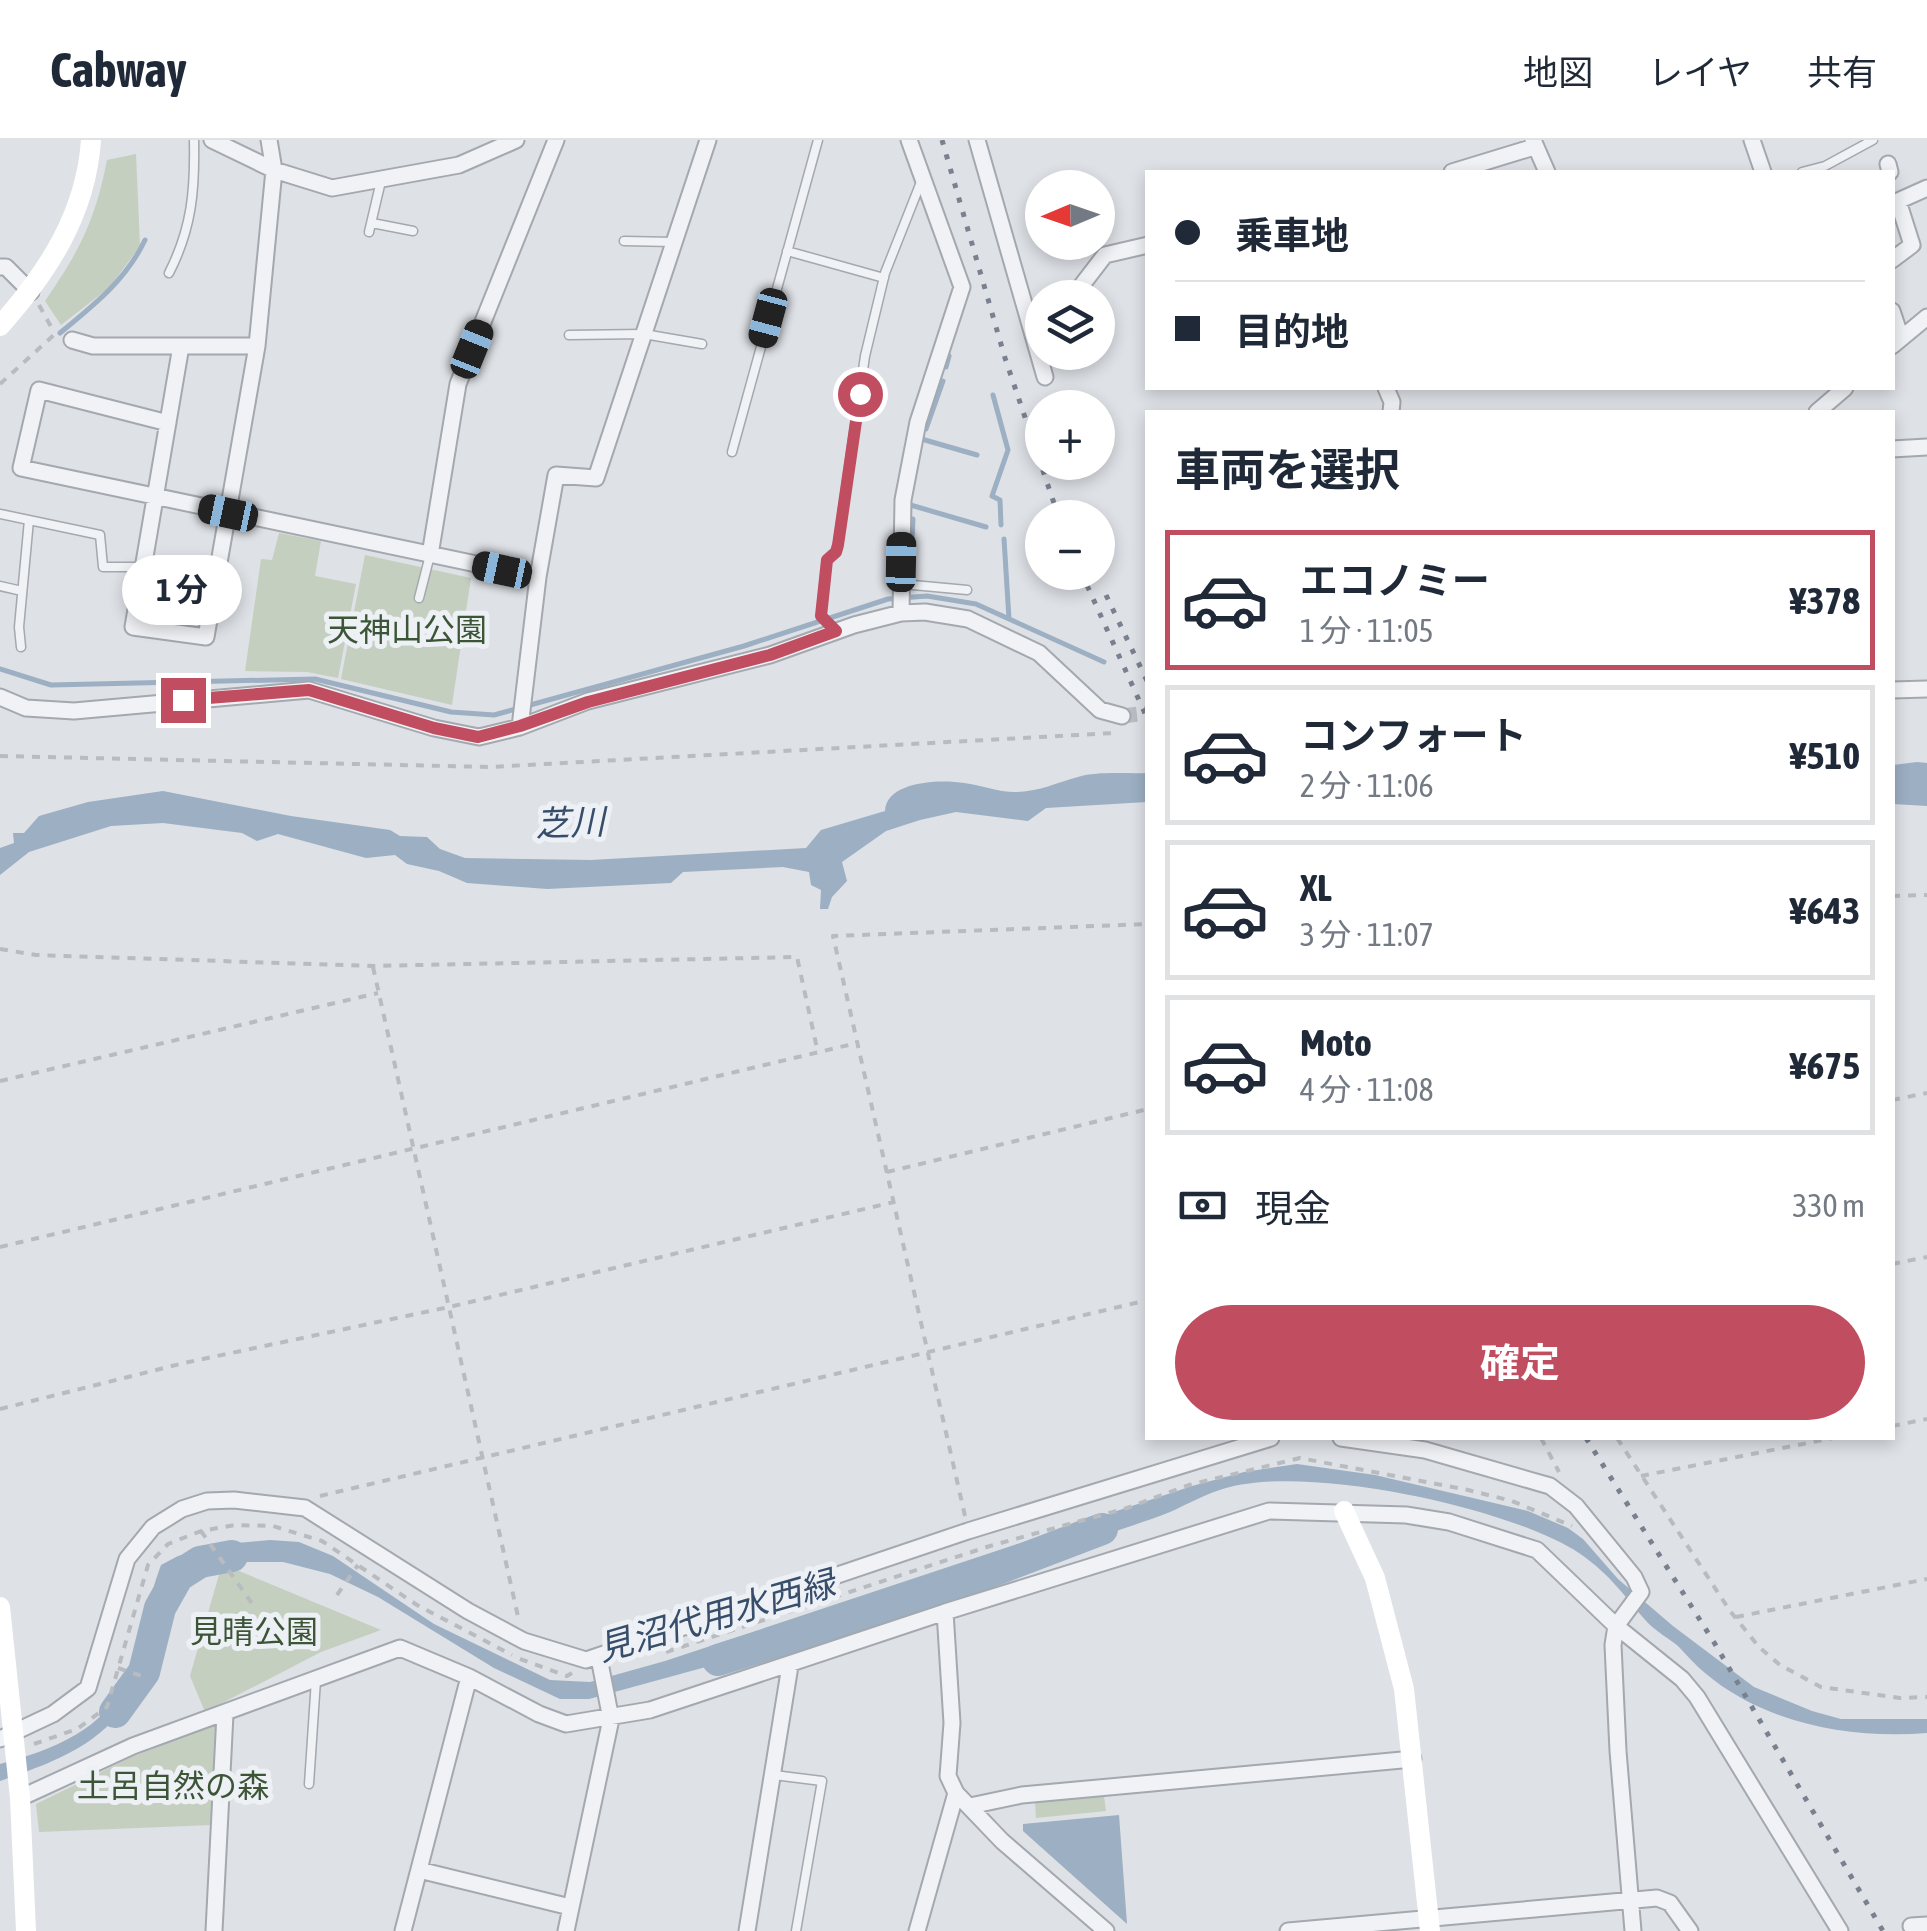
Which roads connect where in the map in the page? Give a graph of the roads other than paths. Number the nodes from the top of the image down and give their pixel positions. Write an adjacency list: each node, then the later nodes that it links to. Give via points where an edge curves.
1 (91, 140): 34 (street, via 77,207)
2 (194, 140): 31 (lane, via 195,196)
3 (212, 140): 14 (street)
4 (268, 140): 14 (street)
5 (516, 140): 20 (street, via 459,165)
6 (556, 140): 57 (street, via 458,384)
7 (708, 140): 26 (street)
8 (818, 140): 28 (lane)
9 (909, 140): 19 (street)
10 (977, 140): 35 (street)
11 (1752, 140): 17 (street)
12 (1873, 140): 18 (lane)
13 (1533, 143): 15 (street); 16 (street)
14 (274, 170): 20 (street, via 332,188); 44 (street)
15 (1458, 170)
16 (1546, 170)
17 (1762, 170)
18 (1810, 170)
19 (922, 178): 32 (lane); 60 (street, via 962,287 918,422 903,500)
20 (381, 181): 24 (lane, via 370,227)
21 (1927, 188): 23 (street)
22 (1895, 190): 23 (street)
23 (1898, 201): 29 (street, via 1912,245)
24 (412, 231)
25 (624, 241): 26 (lane)
26 (674, 242): 38 (street)
27 (1145, 246): 33 (street, via 1105,255)
28 (787, 251): 32 (lane); 52 (lane)
29 (1895, 258)
30 (0, 267): 34 (street)
31 (169, 273)
32 (884, 278): 66 (lane, via 865,356 838,545 827,560 821,616)
33 (1086, 280)
34 (31, 292): 37 (street)
35 (1025, 297)
36 (1927, 317): 41 (street)
37 (0, 326)
38 (644, 334): 39 (lane); 42 (lane); 59 (street, via 596,478 556,475)
39 (569, 335)
40 (61, 336): 43 (street, via 93,346)
41 (1897, 342)
42 (702, 344)
43 (181, 346): 44 (street); 49 (street)
44 (256, 346): 54 (street)
45 (1044, 370): 46 (street)
46 (1045, 377)
47 (1843, 390): 48 (street)
48 (1819, 410)
49 (168, 423): 53 (street); 53 (street, via 39,390 22,468)
50 (1927, 447): 51 (street)
51 (1895, 449)
52 (732, 452)
53 (155, 498): 54 (street); 58 (street)
54 (228, 513): 57 (street); 58 (street, via 206,636 133,627)
55 (0, 514): 56 (lane)
56 (29, 520): 58 (lane, via 100,536 103,567); 62 (lane)
57 (430, 554): 59 (street); 64 (lane)
58 (143, 566)
59 (538, 577): 72 (street)
60 (901, 584): 63 (lane); 65 (street)
61 (0, 586): 62 (lane)
62 (22, 590): 67 (lane)
63 (967, 590)
64 (419, 598)
65 (901, 613): 66 (street); 71 (street, via 968,619 1039,652 1100,710)
66 (836, 631): 72 (street)
67 (21, 647)
68 (1927, 689): 69 (street)
69 (1895, 690)
70 (0, 697): 72 (street, via 26,708 74,711 309,690 478,737)
71 (1122, 716)
72 (520, 726)
73 (1264, 1440): 79 (street, via 968,1531)
74 (1355, 1440): 78 (street, via 1425,1450 1567,1496 1641,1592)
75 (1344, 1510): 77 (street, via 1268,1511); 78 (street, via 1449,1522 1538,1550); 86 (street, via 1376,1578)
76 (0, 1607): 85 (street)
77 (946, 1612): 80 (street); 89 (street, via 948,1776)
78 (1619, 1623): 93 (street, via 1612,1645); 107 (street, via 1697,1696)
79 (599, 1658): 84 (street); 85 (street, via 524,1640 304,1508 207,1501 153,1527 127,1559 88,1688)
80 (790, 1666): 84 (street); 87 (street)
81 (468, 1677): 82 (street, via 400,1648); 84 (street, via 566,1724); 92 (street)
82 (316, 1680): 83 (street); 88 (lane)
83 (226, 1714): 90 (street, via 132,1746); 97 (street)
84 (611, 1719): 94 (street)
85 (10, 1741): 90 (street)
86 (1414, 1759): 91 (street, via 1022,1794); 95 (street)
87 (773, 1774): 100 (street); 101 (lane, via 822,1781)
88 (309, 1784)
89 (956, 1792): 91 (street); 102 (street)
90 (20, 1798): 96 (street)
91 (970, 1806): 103 (street)
92 (419, 1870): 94 (street); 98 (street)
93 (1631, 1900): 95 (street); 105 (street); 106 (street, via 1670,1902)
94 (570, 1907): 99 (street)
95 (1430, 1924): 104 (street)
96 (26, 1931)
97 (214, 1931)
98 (403, 1931)
99 (566, 1931)
100 (746, 1931)
101 (796, 1931)
102 (917, 1931)
103 (1106, 1931)
104 (1288, 1931)
105 (1634, 1931)
106 (1690, 1931)
107 (1840, 1931)

